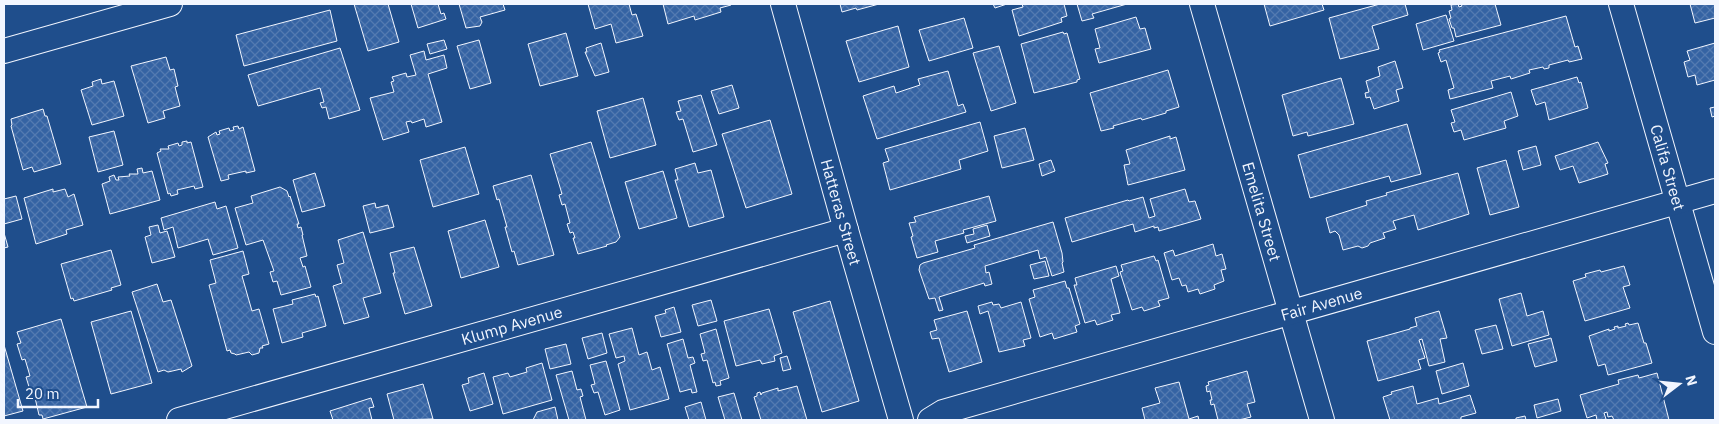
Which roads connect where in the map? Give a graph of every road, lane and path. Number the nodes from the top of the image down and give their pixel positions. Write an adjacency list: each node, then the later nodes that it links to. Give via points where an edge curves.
1 (170, 4): 5 (street)
2 (783, 4): 8 (street, Hatteras Street)
3 (1202, 4): 9 (street, Emelita Street)
4 (1621, 4): 7 (street, Califa Street)
5 (4, 51)
6 (1715, 191): 7 (street, Fair Avenue)
7 (1678, 202): 9 (street, Fair Avenue); 10 (street, Califa Street)
8 (846, 230): 11 (street, Klump Avenue); 12 (street, Hatteras Street)
9 (1291, 312): 13 (street, Fair Avenue, via 943,412); 14 (street, Emelita Street)
10 (1715, 332)
11 (179, 420)
12 (901, 420)
13 (930, 420)
14 (1322, 420)

